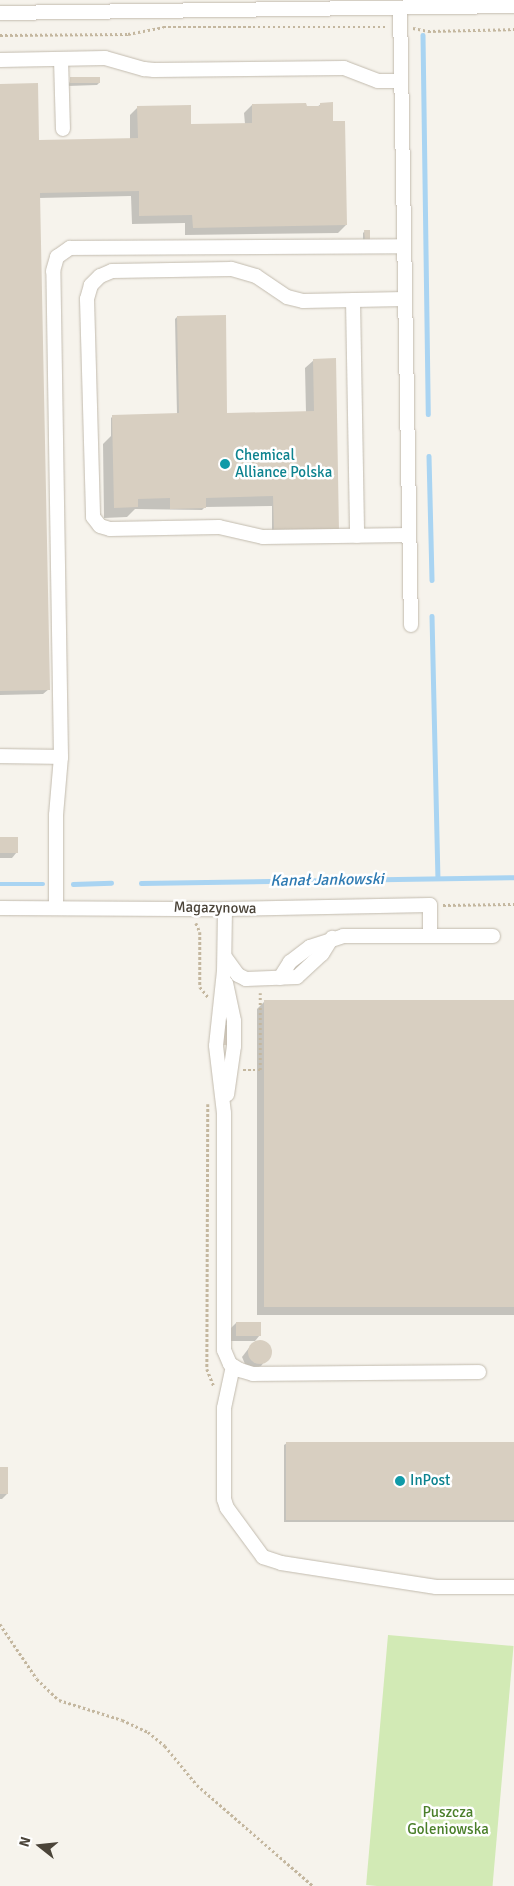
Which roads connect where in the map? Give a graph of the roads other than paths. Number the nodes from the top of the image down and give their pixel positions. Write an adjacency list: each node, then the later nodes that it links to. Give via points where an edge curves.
1 (364, 4): 2 (street); 4 (street)
2 (219, 5): 5 (street)
3 (514, 6): 4 (street)
4 (400, 8): 8 (street)
5 (0, 13)
6 (61, 59): 7 (street); 8 (street, via 105,58 144,69 344,68 378,81); 9 (street)
7 (0, 60)
8 (401, 81): 10 (street)
9 (63, 129)
10 (404, 246): 11 (street); 17 (street, via 70,248 57,257 53,271)
11 (405, 299): 12 (street); 13 (street)
12 (353, 300): 14 (street); 14 (street, via 303,301 287,297 256,276 231,269 112,271 91,285 87,299 93,517 100,526 110,529 219,527 263,538)
13 (409, 535): 14 (street); 15 (street)
14 (358, 536)
15 (411, 625)
16 (0, 756): 17 (street)
17 (61, 757): 19 (street, via 56,815)
18 (0, 908): 19 (street, Magazynowa)
19 (56, 908): 20 (street, Magazynowa)
20 (226, 909): 21 (street, Magazynowa, via 430,906); 23 (street)
21 (430, 936): 22 (street); 23 (street, via 332,938 322,954 297,977 246,979)
22 (493, 936)
23 (225, 964): 24 (street, via 234,1022 234,1046 224,1113 224,1350)
24 (234, 1366): 25 (street, via 254,1374); 26 (street, via 226,1398 225,1503 263,1557 280,1563 436,1587)
25 (480, 1372)
26 (514, 1587)

